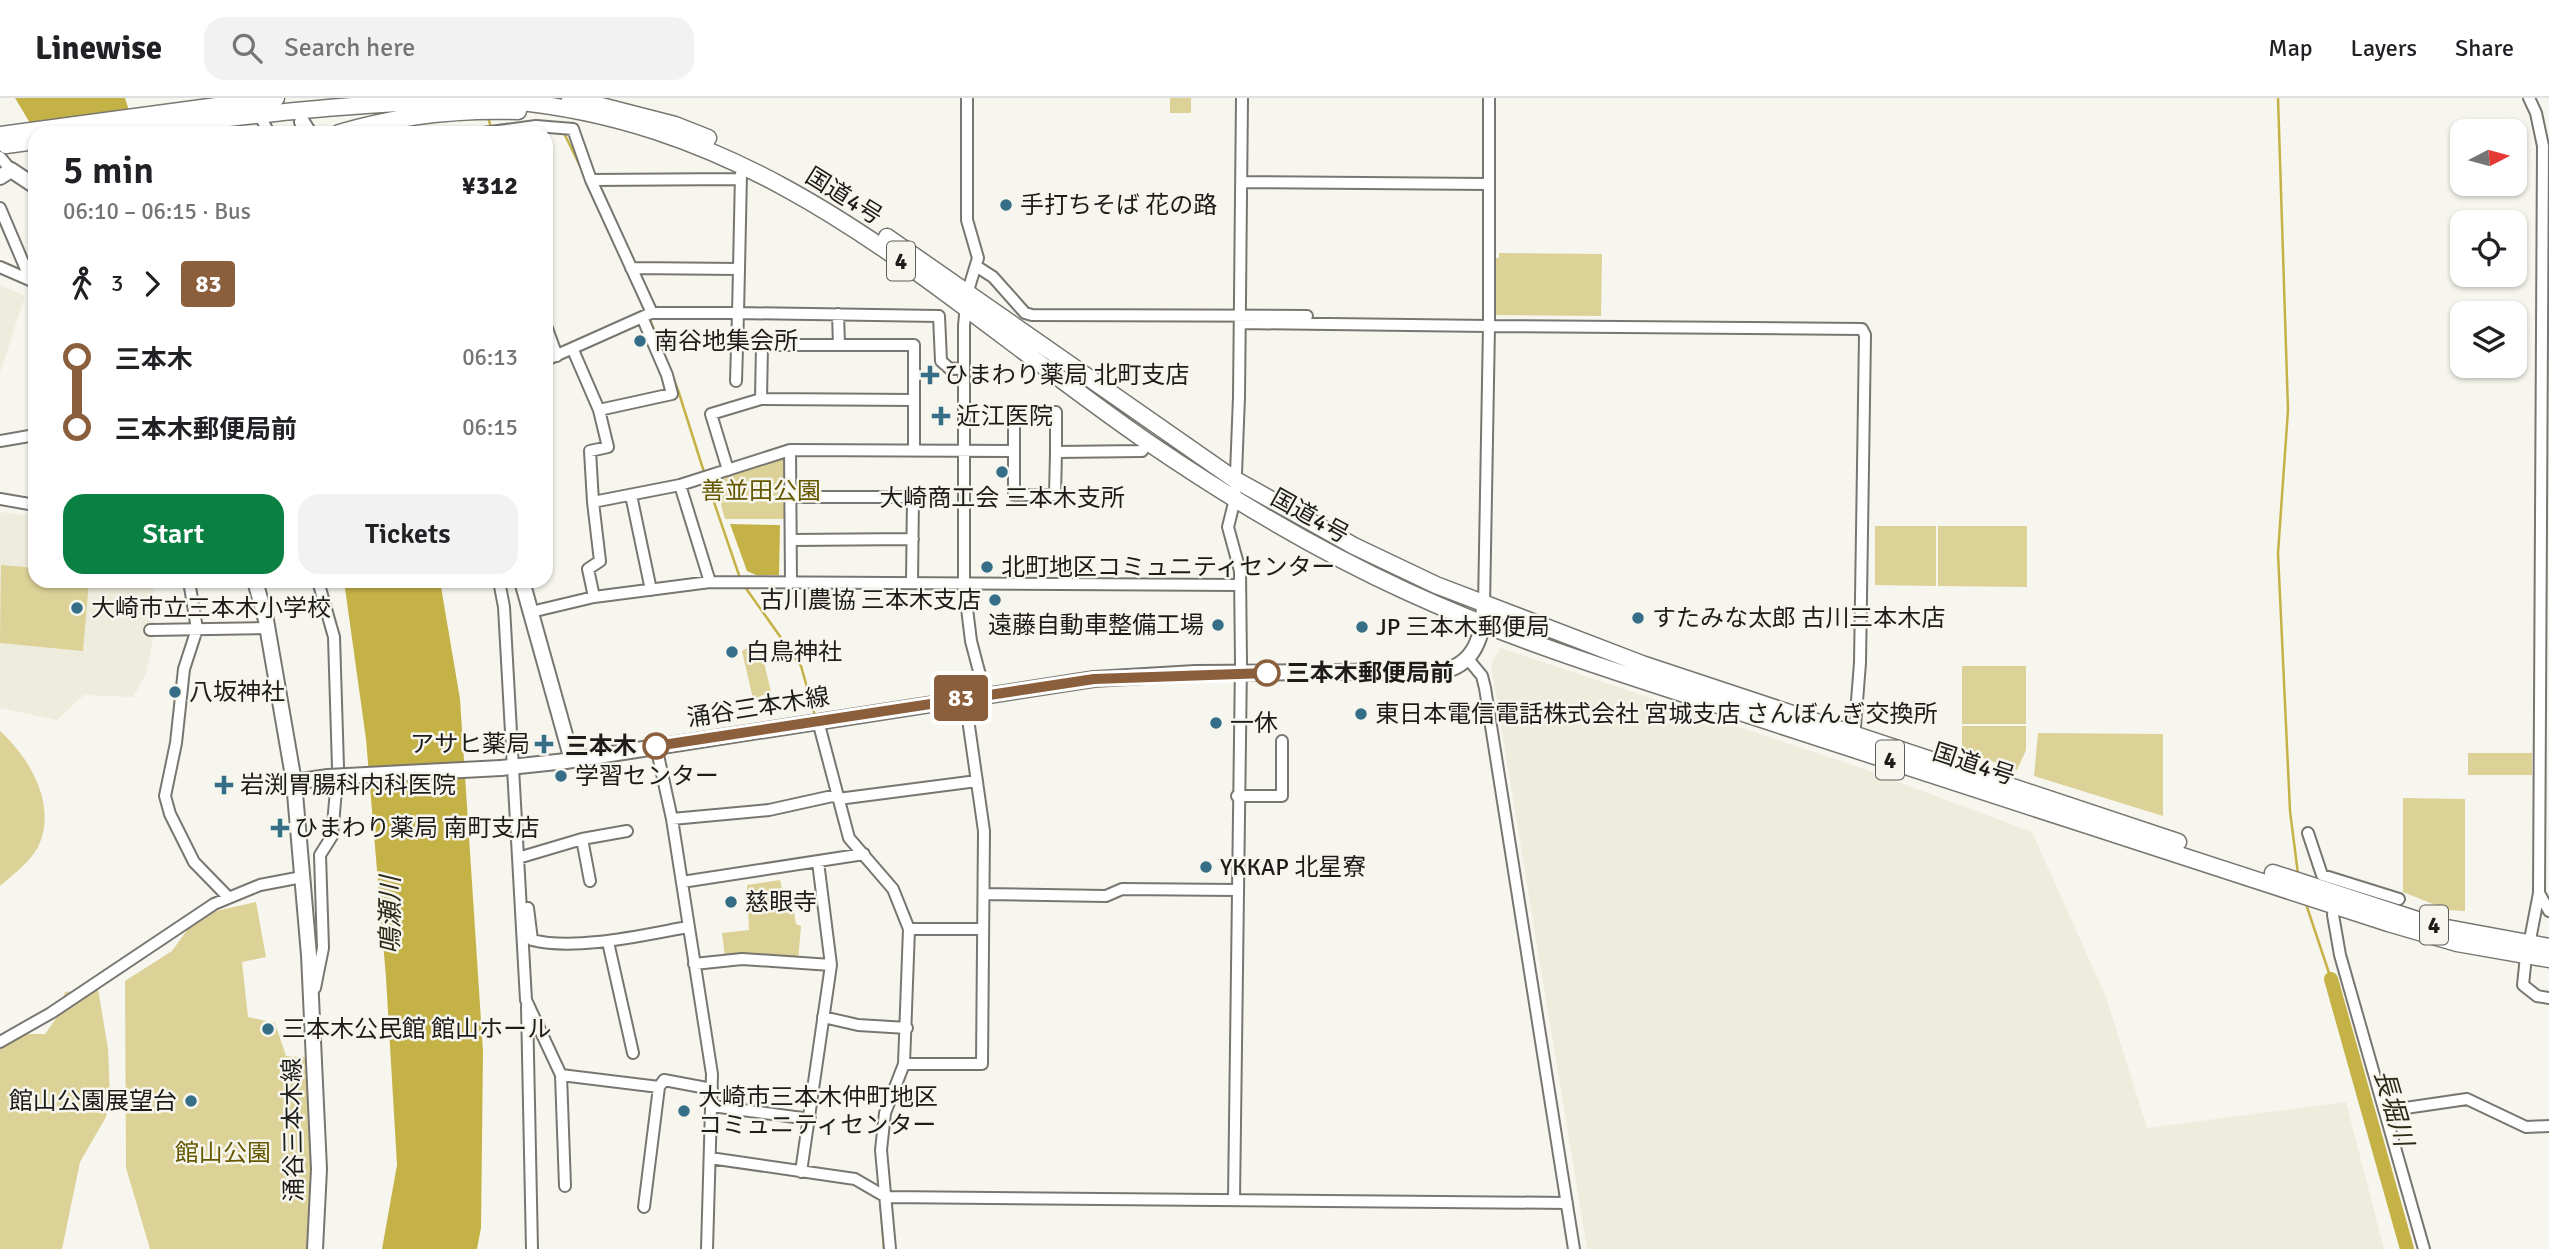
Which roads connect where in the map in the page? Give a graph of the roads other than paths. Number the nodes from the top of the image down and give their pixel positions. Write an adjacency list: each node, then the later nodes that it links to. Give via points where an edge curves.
1 (276, 98): 7 (highway, 国道4号 / 4)
2 (570, 98): 9 (highway, 国道4号 / 4)
3 (967, 98): 29 (street, via 967,220)
4 (1242, 98): 25 (street)
5 (1489, 98): 27 (street)
6 (2529, 98): 113 (street, via 2543,146)
7 (251, 106): 8 (highway, 国道4号 / 4, via 449,99); 11 (highway, 国道4号 / 4); 12 (highway, 国道4号 / 4); 13 (street)
8 (585, 106): 9 (highway); 14 (highway, via 469,111); 22 (highway, 国道4号 / 4, via 668,135)
9 (626, 112): 35 (highway, 国道4号 / 4, via 675,125 746,154 865,222)
10 (484, 117): 15 (street)
11 (78, 126)
12 (141, 126)
13 (264, 126)
14 (374, 126)
15 (484, 126)
16 (553, 127): 24 (street, via 573,129)
17 (28, 132): 18 (highway, 国道4号 / 4)
18 (0, 135)
19 (28, 142): 20 (highway)
20 (0, 145)
21 (0, 157): 23 (street)
22 (742, 172): 24 (street); 32 (street); 35 (highway, 国道4号 / 4, via 838,217)
23 (6, 173): 26 (main road)
24 (591, 180): 31 (street)
25 (1242, 182): 27 (street); 40 (street)
26 (28, 183)
27 (1489, 184): 41 (street)
28 (0, 208): 33 (street)
29 (976, 266): 35 (street); 40 (street, via 1032,315)
30 (0, 267): 34 (street)
31 (631, 268): 32 (street); 38 (street)
32 (739, 269): 36 (street)
33 (28, 270)
34 (28, 279)
35 (966, 302): 45 (street); 52 (highway, 国道4号 / 4); 59 (highway, 国道4号 / 4)
36 (738, 313): 37 (street); 38 (street); 46 (street)
37 (838, 314): 42 (street); 45 (street, via 939,316 941,361 950,369)
38 (647, 315): 43 (street); 49 (street, via 672,394)
39 (1307, 316): 40 (street)
40 (1240, 320): 41 (street); 59 (street)
41 (1489, 326): 81 (street); 93 (street, via 1865,331 1860,651)
42 (839, 345): 47 (street, via 762,345); 48 (street, via 915,345)
43 (573, 350): 44 (street); 49 (street)
44 (553, 358)
45 (964, 368): 55 (street)
46 (736, 381)
47 (761, 399): 48 (street); 58 (street, via 711,414)
48 (914, 400): 54 (street)
49 (599, 410): 65 (street, via 608,447 590,451)
50 (28, 436): 51 (street)
51 (0, 441)
52 (1148, 442): 57 (street, via 1142,451); 64 (highway, 国道4号 / 4)
53 (790, 450): 54 (street); 58 (street); 62 (street)
54 (914, 451): 55 (street)
55 (963, 451): 56 (street); 72 (street)
56 (1014, 451): 57 (street, via 1014,413 1056,412); 57 (street, via 1014,495 1055,495)
57 (1056, 452)
58 (728, 470): 60 (street)
59 (1234, 479): 64 (street); 81 (highway, 国道4号 / 4, via 1354,546)
60 (680, 485): 61 (street); 69 (street)
61 (631, 495): 65 (street); 79 (street)
62 (790, 497): 67 (street, via 913,497); 68 (street)
63 (0, 499): 66 (street)
64 (1235, 499): 73 (street, via 1228,536 1238,560); 83 (highway, 国道4号 / 4, via 1363,570)
65 (593, 502): 80 (street, via 600,561 588,569)
66 (28, 504)
67 (913, 539): 68 (street); 71 (street)
68 (791, 540): 70 (street)
69 (709, 582): 70 (street); 79 (street)
70 (791, 583): 71 (street)
71 (912, 583): 72 (street)
72 (964, 583): 73 (street); 89 (street, via 971,641)
73 (1240, 584): 88 (street)
74 (190, 588): 85 (street)
75 (257, 588): 84 (main road)
76 (320, 588): 130 (street, via 334,637 338,767 332,836 320,855 323,948)
77 (500, 588): 96 (street)
78 (524, 588): 82 (main road)
79 (651, 590): 80 (street)
80 (594, 597): 82 (street)
81 (1484, 606): 83 (main road); 93 (highway, 国道4号 / 4)
82 (531, 612): 95 (main road)
83 (1483, 624): 87 (main road); 93 (highway, 国道4号 / 4)
84 (267, 628): 85 (street); 98 (main road)
85 (197, 629): 86 (street); 116 (street, via 184,669 165,796 194,862)
86 (150, 630)
87 (1468, 660): 88 (main road, 涌谷三本木線, via 1433,672); 148 (street, via 1485,688)
88 (1240, 673): 89 (main road, 涌谷三本木線, via 1124,676); 99 (street)
89 (985, 694): 90 (main road, 涌谷三本木線)
90 (965, 698): 91 (main road, 涌谷三本木線); 97 (street)
91 (818, 721): 94 (main road, 涌谷三本木線); 100 (street)
92 (1282, 741): 99 (street, via 1282,796)
93 (1854, 742): 115 (highway, 国道4号 / 4, via 2296,887)
94 (656, 746): 95 (main road, 涌谷三本木線); 101 (street)
95 (572, 760): 96 (main road, 涌谷三本木線)
96 (507, 767): 98 (main road, 涌谷三本木線, bridge); 106 (street)
97 (977, 781): 100 (street); 114 (street, via 984,831)
98 (294, 782): 108 (main road, 涌谷三本木線)
99 (1237, 796): 112 (street)
100 (837, 797): 101 (street); 105 (street, via 849,838)
101 (672, 820): 110 (street)
102 (627, 831): 104 (street)
103 (2308, 833): 115 (street, via 2318,871)
104 (582, 839): 106 (street); 109 (street)
105 (864, 854): 107 (street); 120 (street, via 893,889)
106 (518, 858): 111 (street)
107 (818, 862): 110 (street); 127 (street)
108 (302, 877): 116 (street, via 260,885); 130 (main road, 涌谷三本木線)
109 (590, 881)
110 (682, 882): 119 (street)
111 (520, 883): 122 (street, via 526,892 531,940); 129 (street)
112 (1236, 891): 114 (street); 147 (street)
113 (2539, 892): 118 (street); 124 (street)
114 (984, 894): 121 (street)
115 (2333, 895): 117 (street); 124 (highway, 国道4号 / 4, via 2457,943); 140 (street, via 2340,955)
116 (229, 898): 133 (street)
117 (2399, 899)
118 (2549, 911)
119 (688, 927): 122 (street); 126 (street)
120 (909, 929): 121 (street); 132 (street)
121 (983, 929): 135 (street, via 982,1065)
122 (608, 942): 134 (street)
123 (2549, 947): 124 (highway, 国道4号 / 4)
124 (2527, 950): 125 (highway, 国道4号 / 4); 128 (street, via 2523,985 2537,996)
125 (2549, 960)
126 (694, 964): 127 (street, via 742,959); 138 (street)
127 (831, 965): 131 (street)
128 (2549, 998)
129 (526, 1000): 136 (street); 151 (street)
130 (311, 1004): 150 (main road, 涌谷三本木線, via 319,1169)
131 (823, 1017): 132 (street); 141 (street)
132 (904, 1028): 135 (street)
133 (0, 1042)
134 (633, 1053)
135 (904, 1064): 146 (street, via 882,1124)
136 (561, 1075): 137 (street); 145 (street)
137 (659, 1087): 138 (street, via 664,1080); 149 (street)
138 (712, 1089): 139 (street)
139 (712, 1106): 141 (street); 143 (street)
140 (2385, 1111): 142 (street, via 2467,1099 2526,1127); 155 (street)
141 (810, 1119): 144 (street)
142 (2549, 1126)
143 (710, 1158): 144 (street); 152 (street)
144 (801, 1172): 146 (street, via 855,1179)
145 (565, 1186)
146 (886, 1197): 147 (street); 153 (street)
147 (1234, 1200): 148 (street)
148 (1567, 1203): 154 (street)
149 (644, 1206)
150 (315, 1249)
151 (532, 1249)
152 (707, 1249)
153 (890, 1249)
154 (1574, 1249)
155 (2424, 1249)

